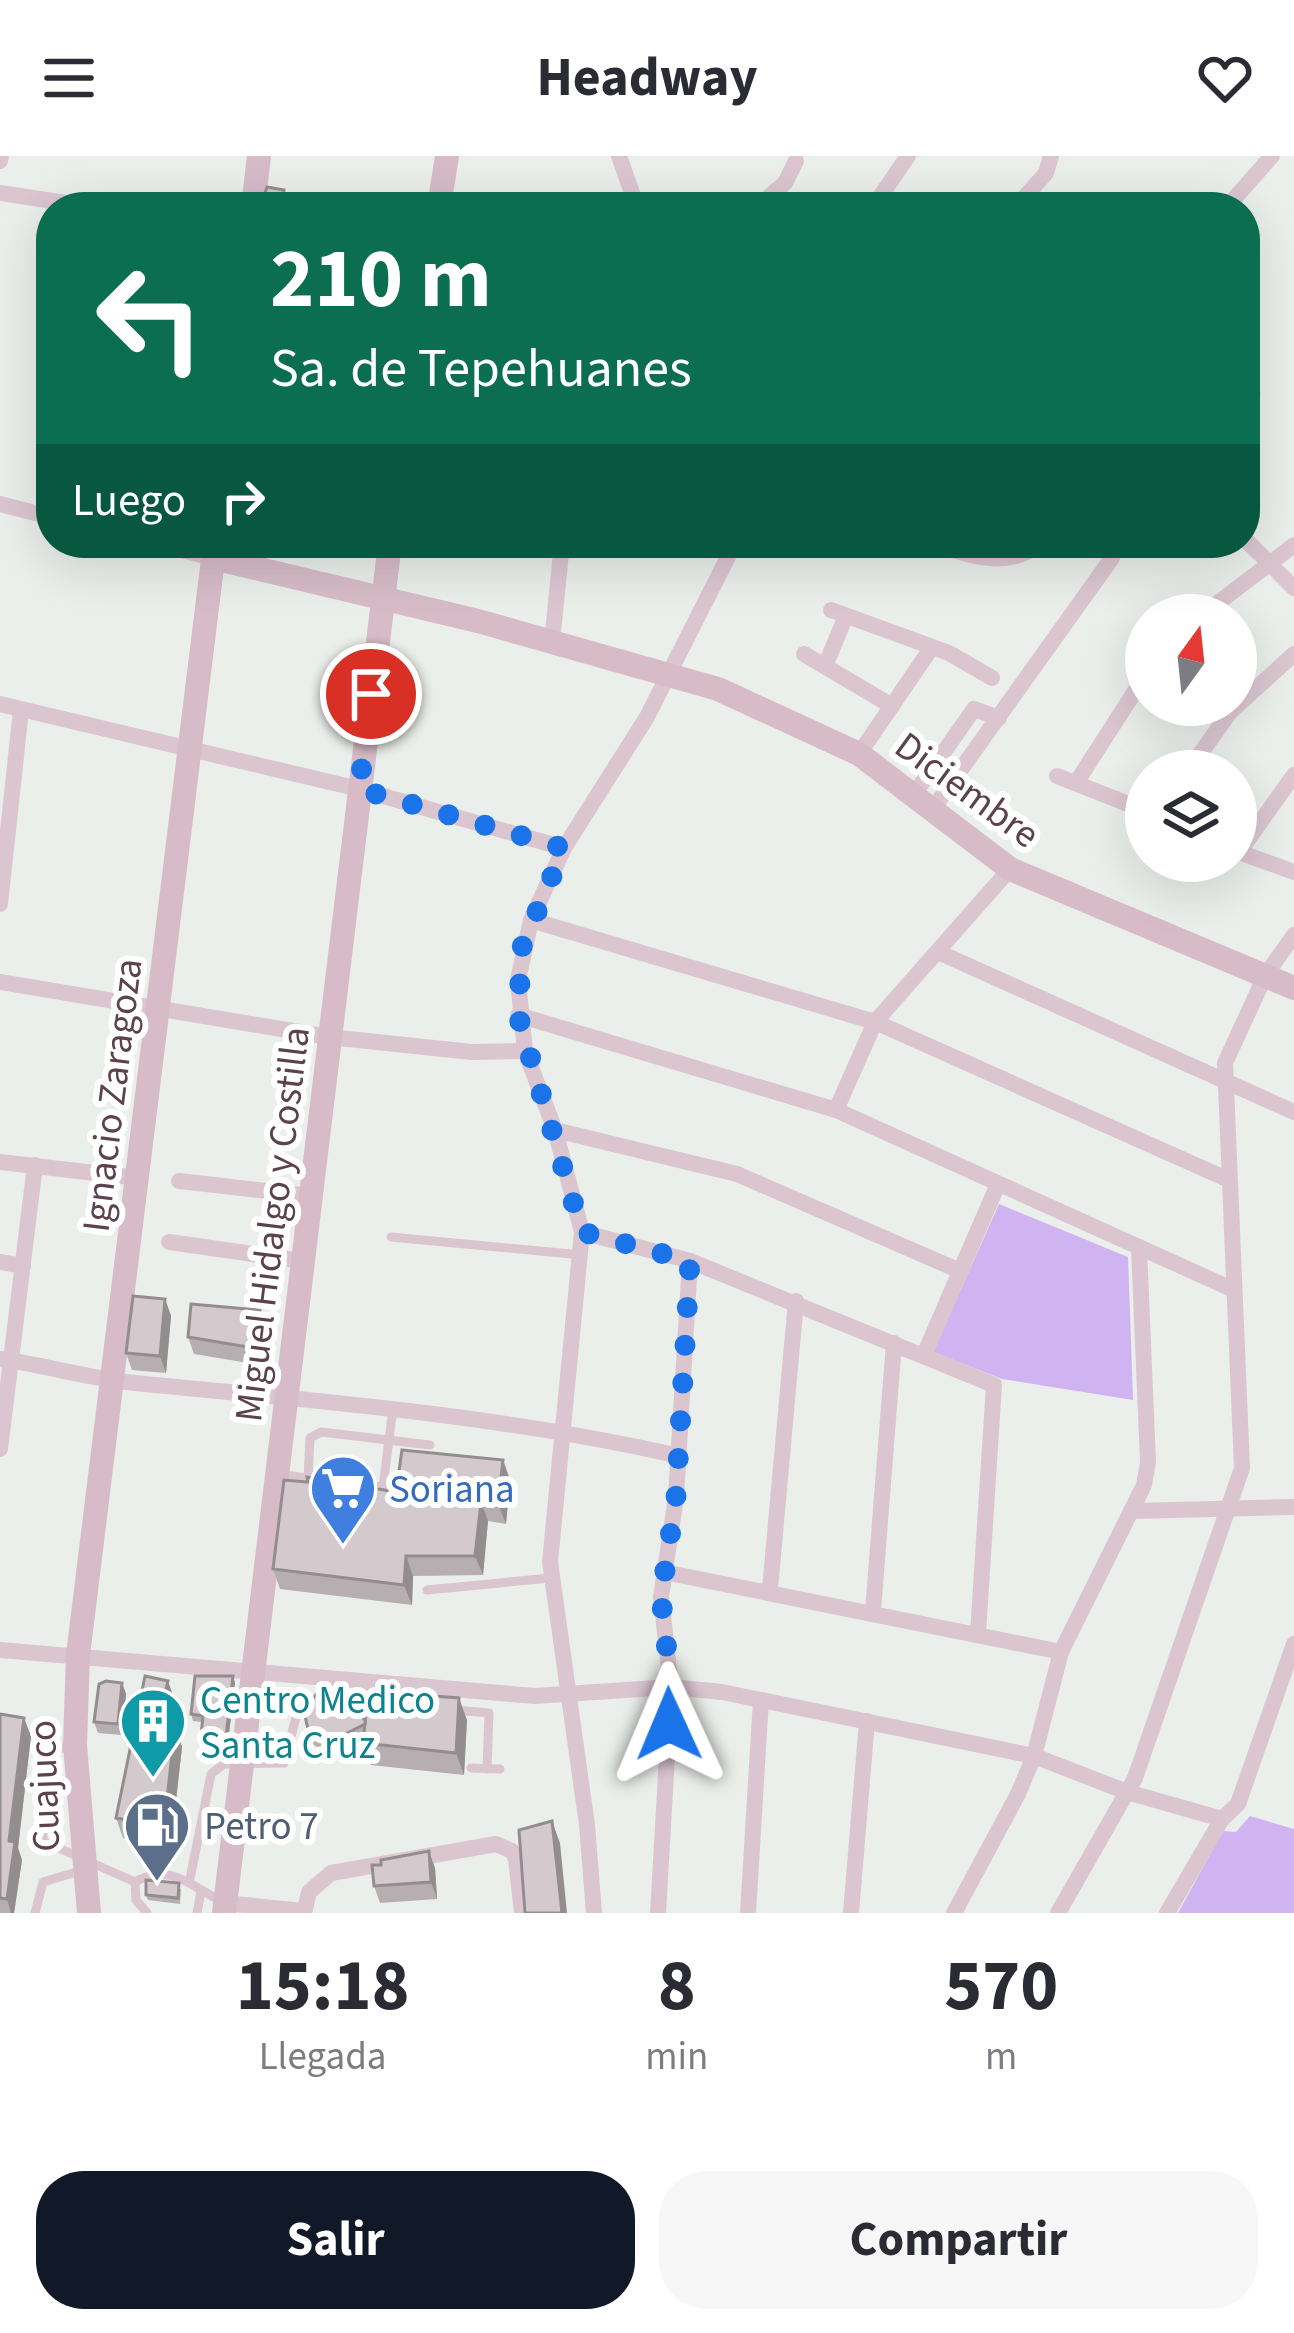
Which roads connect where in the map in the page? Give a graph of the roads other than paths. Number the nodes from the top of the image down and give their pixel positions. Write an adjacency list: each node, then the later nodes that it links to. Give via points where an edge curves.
1 (259, 156): 8 (main road)
2 (447, 156): 9 (main road)
3 (619, 156): 10 (street)
4 (908, 156): 12 (street)
5 (1051, 156): 13 (street)
6 (1272, 156): 14 (street)
7 (796, 161): 11 (street)
8 (255, 192)
9 (441, 192)
10 (632, 192)
11 (775, 192)
12 (883, 192)
13 (1029, 192)
14 (1240, 192)
15 (0, 194): 16 (street)
16 (36, 199)
17 (0, 505): 18 (street)
18 (36, 513)
19 (1294, 544): 31 (street)
20 (1260, 556): 31 (street)
21 (213, 558): 46 (main road, Ignacio Zaragoza)
22 (241, 558): 34 (main road, Diciembre)
23 (388, 558): 34 (main road, Miguel Hidalgo y Costilla)
24 (560, 558): 35 (street)
25 (727, 558): 40 (street)
26 (987, 558): 30 (street)
27 (997, 558): 30 (street)
28 (1012, 558): 30 (street)
29 (1112, 558): 53 (street, via 999,718)
30 (998, 561)
31 (1267, 564): 32 (street); 33 (street)
32 (1294, 589)
33 (1229, 594)
34 (383, 600): 35 (main road, Diciembre); 52 (main road, Miguel Hidalgo y Costilla)
35 (552, 641): 40 (main road, Diciembre)
36 (930, 650): 39 (street, via 838,613); 41 (street); 43 (street)
37 (804, 654): 39 (street)
38 (1294, 654): 47 (street, via 1230,712)
39 (825, 666): 43 (street)
40 (669, 673): 48 (main road, Diciembre); 56 (street)
41 (992, 678)
42 (0, 704): 45 (street)
43 (892, 706): 48 (street)
44 (1125, 707): 51 (street)
45 (21, 710): 46 (street); 60 (street)
46 (190, 747): 52 (street); 67 (main road, Ignacio Zaragoza)
47 (1203, 750)
48 (859, 754): 53 (main road, Diciembre)
49 (1294, 775): 55 (street)
50 (1057, 776): 51 (street)
51 (1076, 783): 54 (street)
52 (359, 789): 56 (street); 70 (main road, Miguel Hidalgo y Costilla)
53 (924, 800): 58 (main road, Diciembre)
54 (1125, 803)
55 (1257, 825)
56 (564, 848): 61 (street)
57 (1257, 858): 59 (street)
58 (1010, 868): 63 (street); 64 (main road, Diciembre)
59 (1294, 872)
60 (0, 904)
61 (531, 920): 68 (street); 69 (street)
62 (1294, 935): 64 (street)
63 (938, 952): 69 (street); 72 (street)
64 (1264, 976): 66 (main road, Diciembre); 72 (street, via 1230,1046)
65 (0, 982): 67 (street)
66 (1294, 988)
67 (158, 1008): 70 (street); 78 (main road, Ignacio Zaragoza)
68 (518, 1015): 71 (street); 73 (street)
69 (875, 1022): 73 (street); 79 (street)
70 (329, 1036): 71 (street); 82 (main road, Miguel Hidalgo y Costilla)
71 (525, 1051): 75 (street)
72 (1224, 1080): 74 (street); 79 (street)
73 (836, 1110): 81 (street)
74 (1294, 1112)
75 (556, 1130): 83 (street); 92 (street, via 737,1174)
76 (0, 1162): 77 (street)
77 (35, 1165): 78 (street); 91 (street)
78 (138, 1178): 98 (main road, Ignacio Zaragoza)
79 (1229, 1180): 93 (street)
80 (178, 1181): 82 (street)
81 (998, 1184): 86 (street); 92 (street)
82 (311, 1196): 88 (main road, Miguel Hidalgo y Costilla)
83 (582, 1232): 87 (street); 89 (street)
84 (391, 1237): 87 (lane)
85 (169, 1242): 88 (street)
86 (1139, 1248): 93 (street); 109 (street, via 1148,1462)
87 (582, 1256): 101 (street)
88 (303, 1261): 99 (main road, Miguel Hidalgo y Costilla)
89 (690, 1261): 94 (street); 105 (street)
90 (0, 1262): 91 (street)
91 (23, 1266): 97 (street)
92 (958, 1270): 96 (street)
93 (1234, 1290): 110 (street, via 1244,1447)
94 (796, 1301): 95 (street); 113 (street)
95 (894, 1343): 96 (street); 115 (street)
96 (924, 1355): 116 (street, via 994,1385)
97 (6, 1360): 98 (street); 104 (street)
98 (113, 1379): 99 (street); 120 (main road, Ignacio Zaragoza)
99 (288, 1394): 100 (street); 106 (main road, Miguel Hidalgo y Costilla)
100 (393, 1408): 101 (street); 102 (lane)
101 (564, 1430): 105 (street); 112 (street)
102 (390, 1441): 103 (lane); 107 (lane, via 383,1486); 107 (lane, via 314,1433)
103 (430, 1445)
104 (0, 1449)
105 (679, 1456): 111 (street)
106 (278, 1474): 107 (lane); 121 (main road, Miguel Hidalgo y Costilla)
107 (308, 1478)
108 (1294, 1507): 110 (street)
109 (1134, 1511): 110 (street); 119 (street)
110 (1227, 1511): 134 (street)
111 (664, 1572): 113 (street); 122 (street)
112 (550, 1578): 114 (lane); 124 (street)
113 (770, 1589): 115 (street)
114 (427, 1590)
115 (873, 1611): 116 (street)
116 (979, 1633): 119 (street)
117 (1294, 1644): 137 (street, via 1238,1804)
118 (0, 1650): 120 (street)
119 (1061, 1652): 131 (street)
120 (78, 1655): 121 (street); 130 (main road, Cuajuco)
121 (256, 1671): 123 (street); 132 (main road, Miguel Hidalgo y Costilla)
122 (671, 1687): 124 (street); 125 (street); 152 (street)
123 (489, 1691): 124 (street); 128 (lane)
124 (568, 1694): 151 (street)
125 (760, 1700): 129 (street); 153 (street)
126 (401, 1705): 132 (lane, via 307,1699 297,1709 284,1763)
127 (445, 1709): 128 (lane)
128 (489, 1713): 133 (lane, via 494,1769)
129 (867, 1721): 131 (street); 154 (street)
130 (75, 1745): 140 (main road, Cuajuco); 140 (lane, via 45,1756 40,1835)
131 (1034, 1756): 134 (street); 155 (street)
132 (244, 1764): 135 (lane, via 215,1769); 136 (main road, Miguel Hidalgo y Costilla)
133 (471, 1768)
134 (1126, 1792): 137 (street); 156 (street)
135 (205, 1811): 136 (lane); 138 (lane)
136 (236, 1816): 139 (main road, Miguel Hidalgo y Costilla)
137 (1222, 1819): 157 (street)
138 (200, 1844): 139 (lane); 141 (lane)
139 (232, 1852): 144 (main road, Miguel Hidalgo y Costilla)
140 (82, 1862): 142 (lane); 146 (lane, via 43,1882); 147 (main road, Cuajuco)
141 (190, 1879): 142 (lane, via 153,1872); 143 (lane)
142 (135, 1882): 148 (lane)
143 (201, 1891): 144 (lane); 149 (lane)
144 (224, 1908): 145 (street)
145 (304, 1912): 150 (street, via 315,1883 331,1873 496,1844 515,1858)
146 (35, 1913)
147 (89, 1913)
148 (146, 1913)
149 (197, 1913)
150 (521, 1913)
151 (594, 1913)
152 (658, 1913)
153 (748, 1913)
154 (851, 1913)
155 (954, 1913)
156 (1058, 1913)
157 (1168, 1913)

